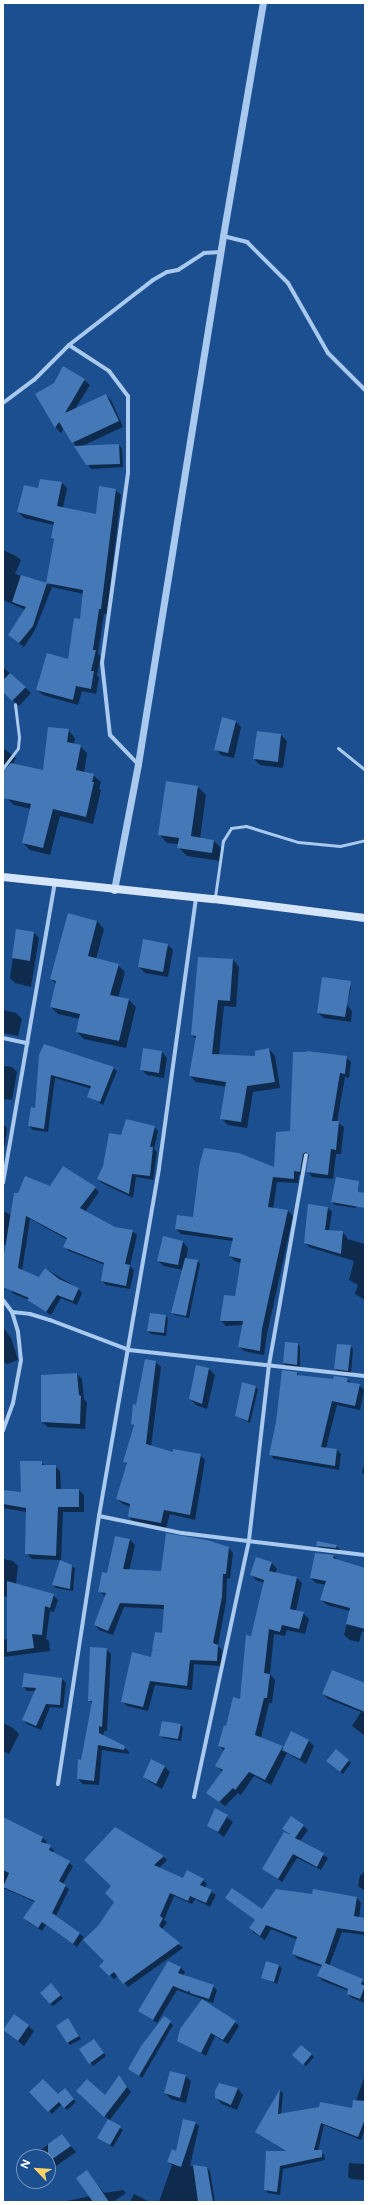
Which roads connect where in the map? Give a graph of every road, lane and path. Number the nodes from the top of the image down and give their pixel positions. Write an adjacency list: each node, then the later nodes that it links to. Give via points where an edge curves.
1 (263, 3): 2 (street)
2 (223, 236): 3 (street); 5 (street, via 247,242 288,282 328,353)
3 (221, 252): 4 (street, via 204,253 178,270 167,272 152,280); 10 (street)
4 (69, 345): 6 (street, via 34,380); 10 (street, via 109,371 128,396 128,473 102,663 110,735)
5 (365, 390)
6 (4, 403): 7 (street)
7 (3, 408)
8 (15, 704): 11 (lane, via 18,748)
9 (338, 748): 12 (lane)
10 (138, 764): 16 (street)
11 (3, 768)
12 (365, 770)
13 (365, 840): 18 (lane, via 340,846 305,842 246,826 231,828 223,841)
14 (3, 877): 15 (main road)
15 (55, 883): 16 (main road); 21 (street)
16 (114, 890): 17 (main road)
17 (196, 898): 18 (main road); 26 (street, via 159,1168)
18 (214, 899): 19 (main road)
19 (365, 918)
20 (3, 1038): 21 (street)
21 (27, 1043): 23 (street)
22 (306, 1155): 27 (street)
23 (3, 1183)
24 (3, 1300): 25 (street)
25 (12, 1312): 26 (street, via 50,1320); 29 (street, via 18,1332 21,1360 13,1403)
26 (129, 1350): 27 (street); 30 (street)
27 (269, 1365): 28 (street); 31 (street)
28 (365, 1376)
29 (3, 1431)
30 (99, 1516): 31 (street, via 182,1533); 33 (street)
31 (249, 1540): 32 (street); 34 (street)
32 (365, 1555)
33 (58, 1784)
34 (194, 1797)

